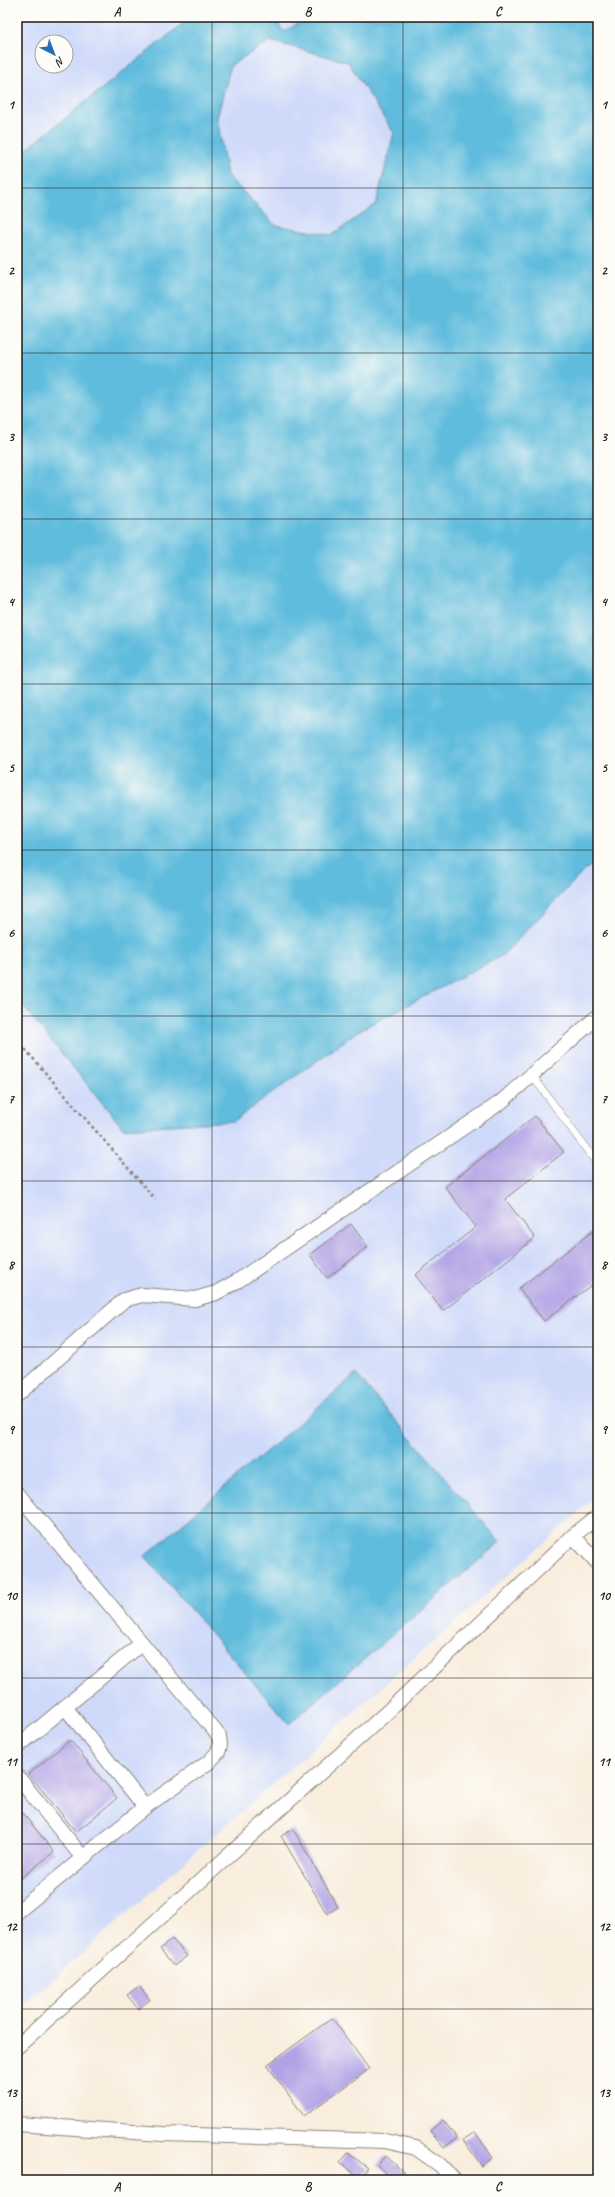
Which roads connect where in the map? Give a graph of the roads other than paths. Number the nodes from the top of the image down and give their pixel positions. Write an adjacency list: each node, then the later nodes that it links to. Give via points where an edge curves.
1 (598, 1016): 2 (street)
2 (532, 1075): 3 (lane); 4 (street, via 501,1102 246,1276 216,1293 195,1299 142,1295 124,1300)
3 (598, 1165)
4 (17, 1395)
5 (17, 1493): 9 (street)
6 (598, 1516): 7 (street)
7 (574, 1536): 8 (street); 16 (street, via 384,1715)
8 (598, 1563)
9 (142, 1643): 10 (street); 13 (street, via 219,1736 220,1745 218,1752 209,1762)
10 (64, 1707): 11 (street); 13 (street)
11 (17, 1747)
12 (17, 1776): 14 (street)
13 (145, 1807): 14 (street)
14 (83, 1858): 15 (street)
15 (18, 1910)
16 (17, 2047)
17 (17, 2124): 18 (street, via 163,2134 385,2141 416,2148)
18 (454, 2180)

